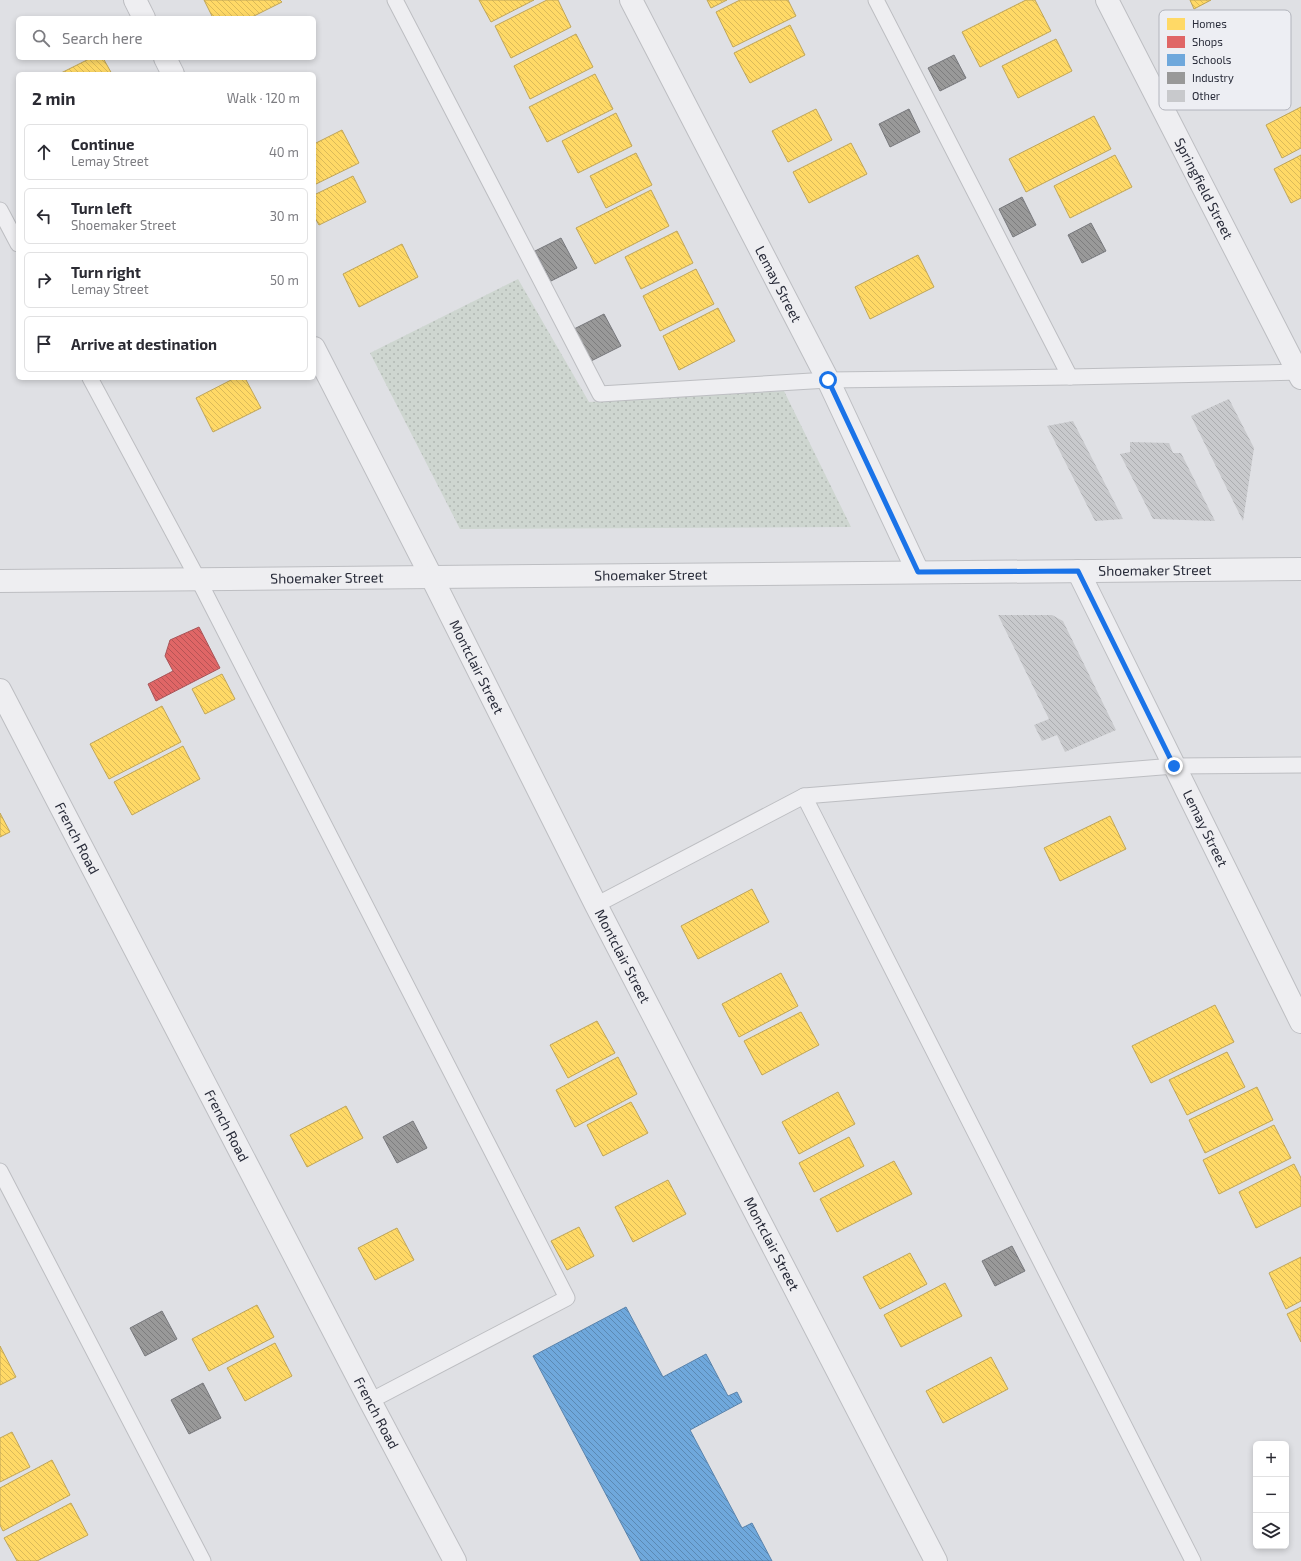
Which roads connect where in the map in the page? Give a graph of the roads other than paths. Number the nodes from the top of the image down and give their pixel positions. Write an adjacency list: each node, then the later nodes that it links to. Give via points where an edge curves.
1 (135, 0): 6 (street)
2 (394, 0): 17 (lane, via 600,394)
3 (631, 0): 17 (street, Lemay Street)
4 (876, 0): 15 (lane)
5 (1107, 0): 9 (street, Springfield Street)
6 (143, 16)
7 (166, 60): 8 (street)
8 (172, 72)
9 (1159, 101)
10 (1164, 110): 14 (street, Springfield Street)
11 (0, 210): 12 (lane)
12 (16, 240)
13 (316, 352): 21 (street, Montclair Street)
14 (1300, 374): 15 (lane)
15 (1070, 377): 17 (lane)
16 (91, 380): 22 (lane)
17 (828, 380): 20 (street, Lemay Street)
18 (1301, 569): 19 (street, Shoemaker Street)
19 (1078, 571): 20 (street, Shoemaker Street); 26 (street, Lemay Street)
20 (918, 572): 21 (street, Shoemaker Street)
21 (431, 576): 22 (street, Shoemaker Street); 28 (street, Montclair Street)
22 (198, 579): 23 (street, Shoemaker Street); 31 (lane, via 567,1298)
23 (0, 581)
24 (0, 690): 31 (street, French Road)
25 (1301, 765): 26 (lane)
26 (1174, 766): 27 (lane); 29 (street, Lemay Street)
27 (804, 796): 28 (lane); 35 (lane)
28 (596, 905): 34 (street, Montclair Street)
29 (1301, 1022)
30 (0, 1171): 32 (lane)
31 (370, 1401): 33 (street, French Road)
32 (203, 1561)
33 (455, 1561)
34 (936, 1561)
35 (1193, 1561)

